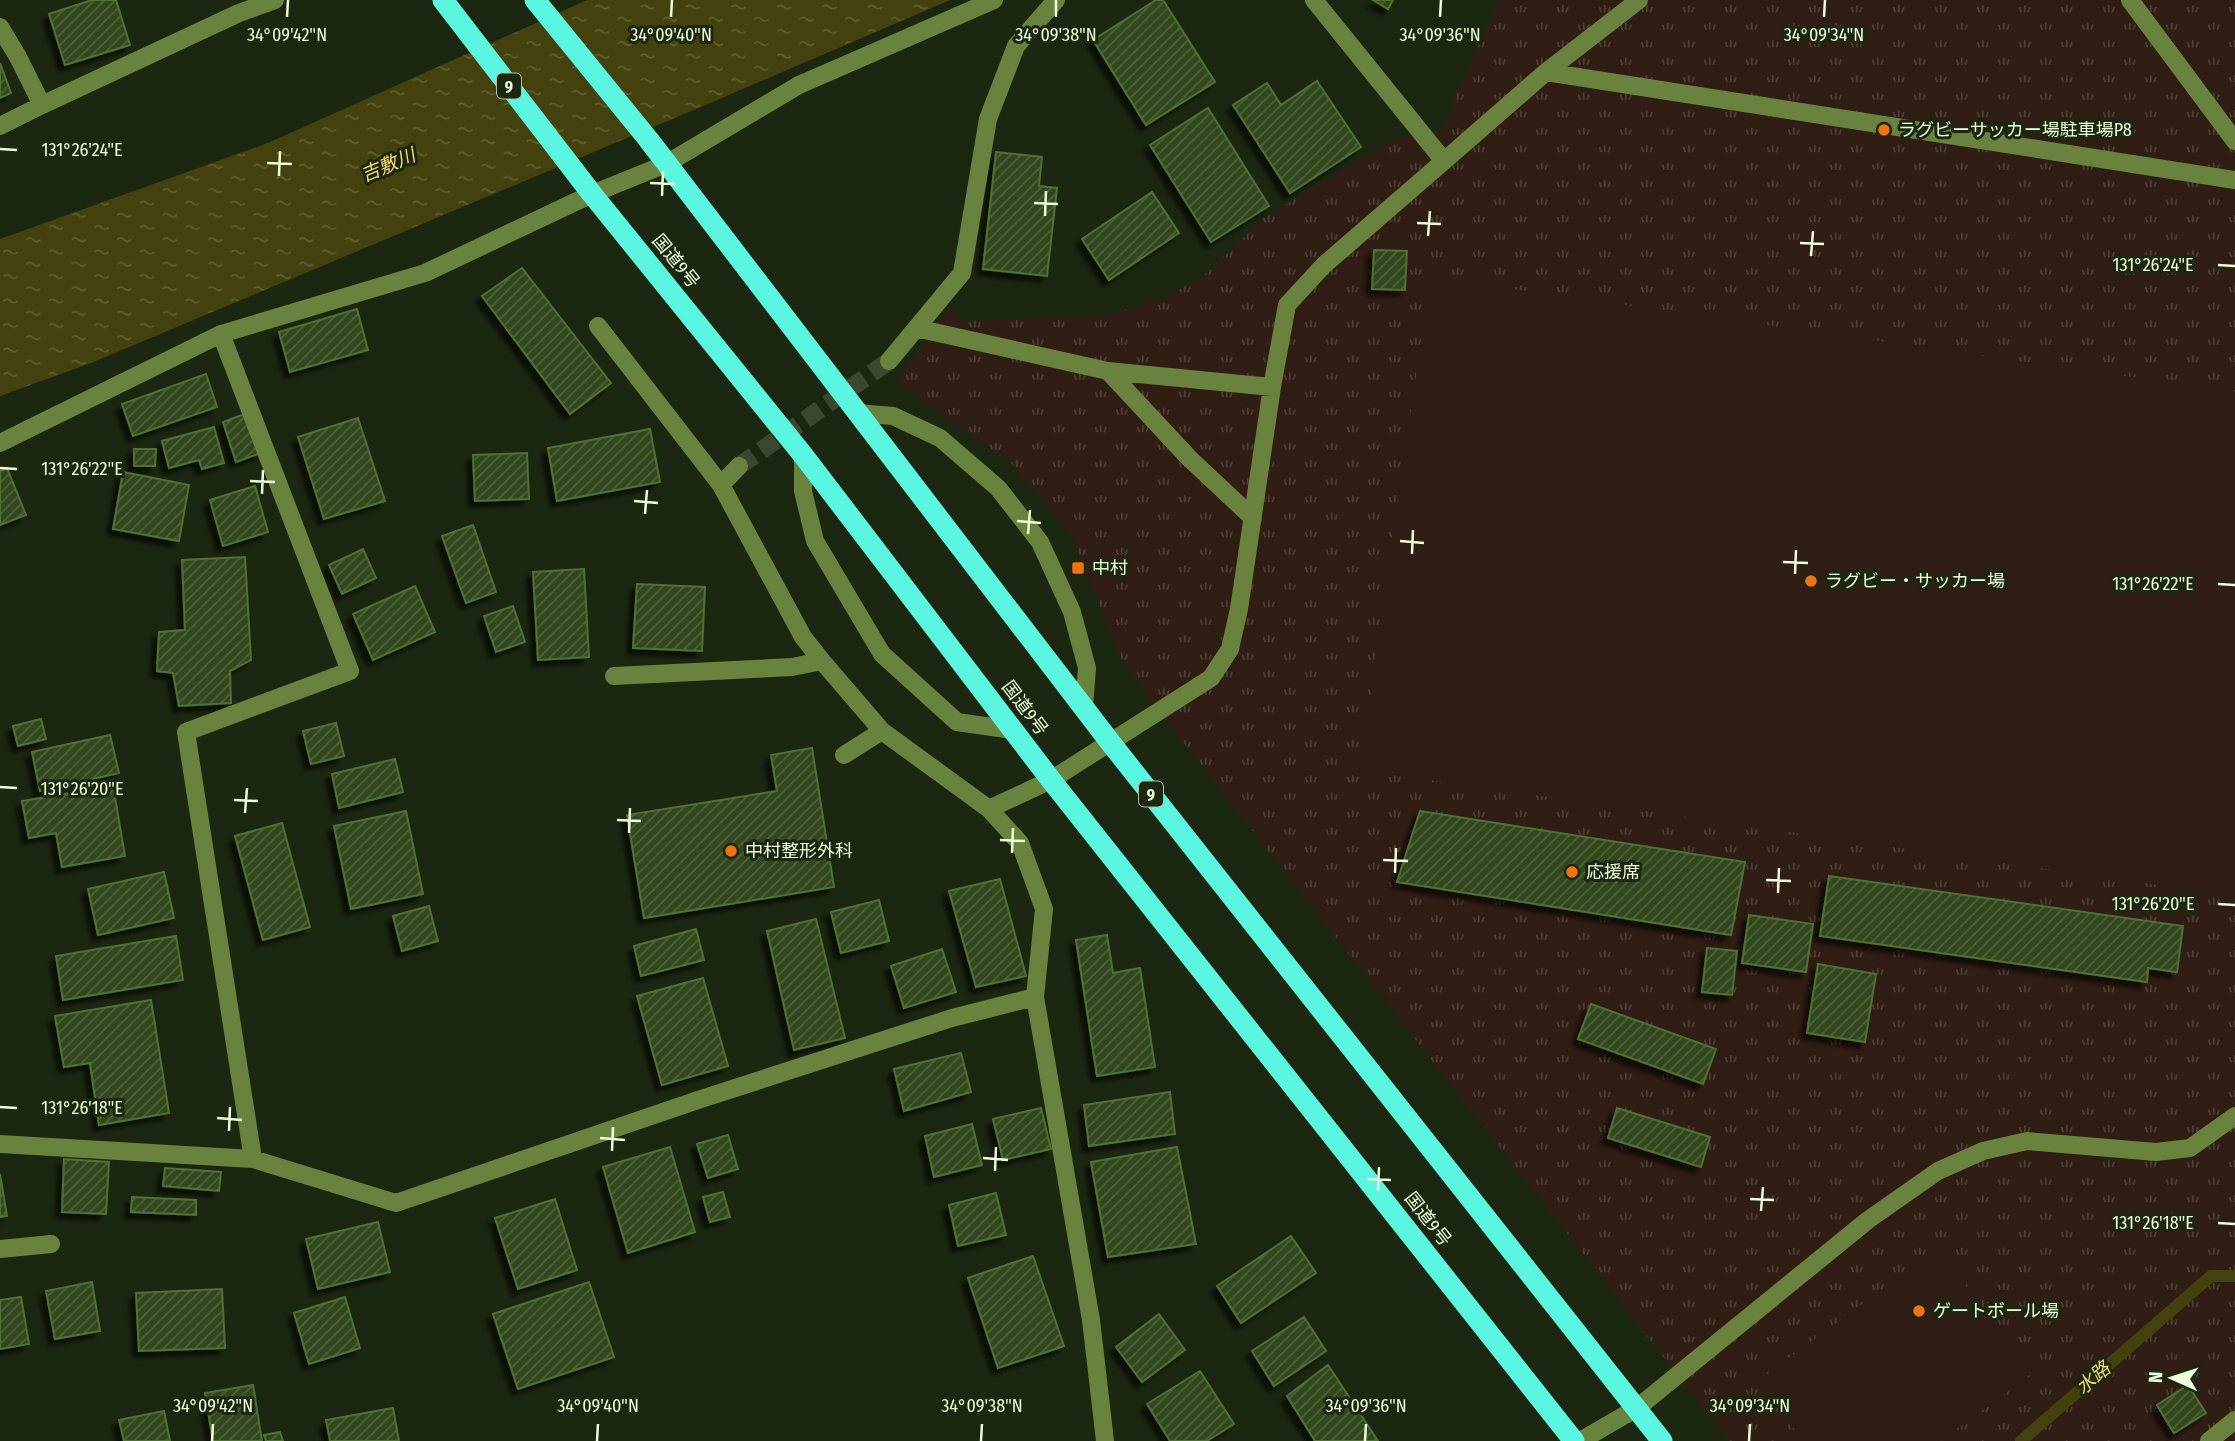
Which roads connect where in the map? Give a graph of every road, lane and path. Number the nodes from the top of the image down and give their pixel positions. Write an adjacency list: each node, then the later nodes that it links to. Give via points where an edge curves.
1 (275, 0): 11 (street)
2 (443, 0): 17 (highway, 国道9号 / 9)
3 (535, 0): 15 (highway, 9)
4 (994, 0): 15 (street, via 799,85)
5 (1056, 0): 19 (street, via 1016,46 988,119 962,273)
6 (1314, 0): 14 (street)
7 (1639, 0): 10 (street)
8 (2130, 0): 13 (street)
9 (0, 27): 11 (street)
10 (1546, 72): 14 (street); 16 (street)
11 (42, 106): 12 (street)
12 (0, 126)
13 (2235, 141)
14 (1444, 160): 23 (street, via 1324,265 1287,305)
15 (666, 164): 17 (street); 24 (highway, 9)
16 (2235, 180)
17 (592, 194): 20 (street, via 425,273); 26 (highway, 国道9号 / 9)
18 (598, 326): 28 (street)
19 (916, 328): 21 (street); 22 (street)
20 (221, 334): 25 (street); 42 (street, via 350,671 186,732)
21 (888, 361)
22 (1108, 371): 23 (street); 29 (street)
23 (1272, 387): 29 (street)
24 (857, 413): 32 (highway, 9); 32 (street, via 892,416 940,438 998,488 1040,542 1072,612 1087,668)
25 (0, 443)
26 (803, 455): 33 (highway, 国道9号 / 9); 33 (street, via 803,491 815,541 882,654 957,722)
27 (739, 466): 28 (street)
28 (721, 485): 30 (street, via 803,638)
29 (1253, 518): 35 (street, via 1230,649 1211,678)
30 (822, 662): 31 (street); 34 (street)
31 (614, 676)
32 (1084, 707): 35 (highway, 9)
33 (1013, 730): 37 (highway, 国道9号 / 9)
34 (881, 731): 36 (street); 38 (street)
35 (1110, 742): 37 (street); 45 (highway, 9)
36 (844, 755)
37 (1051, 780): 38 (street); 48 (highway, 国道9号 / 9)
38 (989, 809): 39 (street, via 1020,843 1044,909)
39 (1035, 997): 42 (street, via 952,1018 727,1090 396,1203); 47 (street, via 1091,1320)
40 (2235, 1116): 45 (street, via 2190,1148 2155,1152 2028,1142 1983,1151 1938,1171 1868,1220)
41 (0, 1144): 42 (street)
42 (253, 1159)
43 (51, 1244): 44 (street)
44 (0, 1249)
45 (1637, 1408): 49 (street); 50 (highway, 9)
46 (2235, 1420): 51 (street)
47 (1105, 1441)
48 (1574, 1441)
49 (1580, 1441)
50 (1662, 1441)
51 (2210, 1441)

